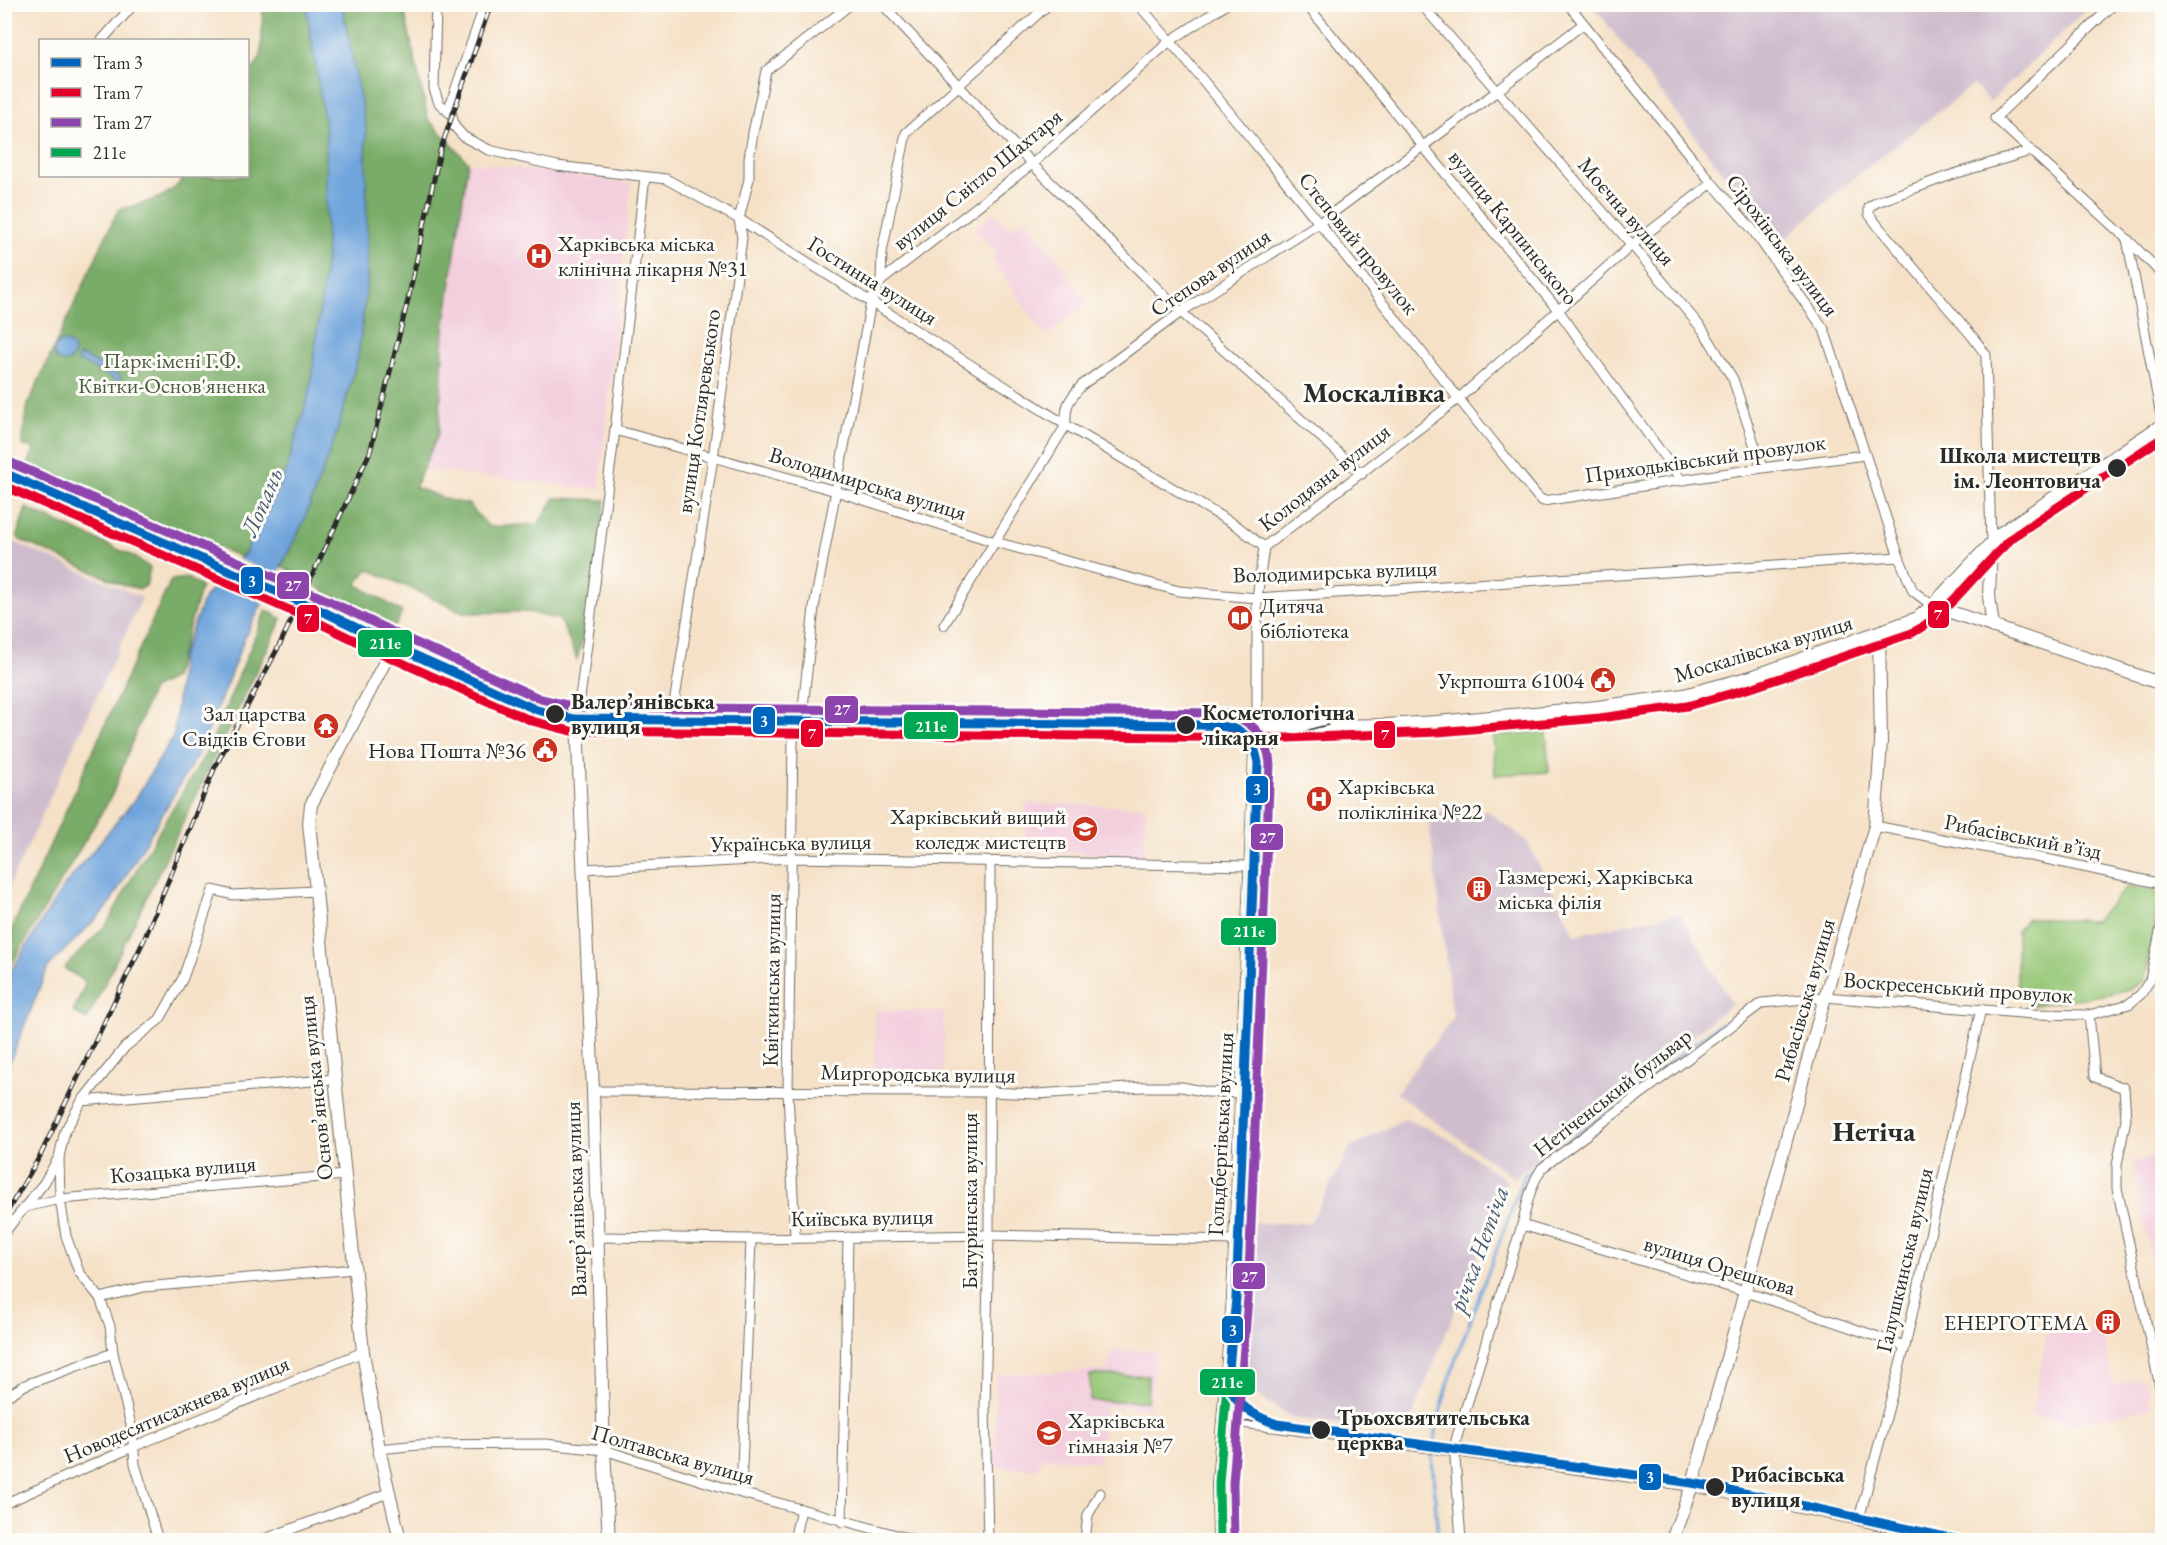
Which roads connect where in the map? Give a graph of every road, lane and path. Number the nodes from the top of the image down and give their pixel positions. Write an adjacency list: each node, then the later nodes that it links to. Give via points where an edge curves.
1 (134, 4): 14 (street)
2 (436, 4): 18 (street, Гостинна вулиця, via 434,89)
3 (485, 4): 18 (street)
4 (851, 4): 24 (street, вулиця Котляревського, via 766,71)
5 (882, 4): 16 (street)
6 (1050, 4): 16 (street)
7 (1138, 4): 15 (street, Степовий провулок)
8 (1227, 4): 15 (street, вулиця Світло Шахтаря)
9 (1306, 4): 19 (street, вулиця Карпинського)
10 (1421, 4): 17 (street, Моєчна вулиця)
11 (1568, 4): 13 (street, Сірохінська вулиця)
12 (2114, 4): 20 (street, via 1995,118)
13 (1583, 24): 17 (street, Степова вулиця); 23 (street, Сірохінська вулиця)
14 (103, 39)
15 (1170, 40): 21 (street, вулиця Світло Шахтаря); 25 (street, Степовий провулок)
16 (958, 88): 21 (street); 29 (street, via 906,133 882,252)
17 (1496, 92): 19 (street, Степова вулиця); 27 (street, Моєчна вулиця)
18 (446, 110): 22 (street, Гостинна вулиця, via 464,137 489,150 557,166)
19 (1423, 146): 25 (street, Степова вулиця); 31 (street, вулиця Карпинського)
20 (2030, 151): 26 (street); 47 (street, via 1951,174 1869,207 1878,226 1986,355)
21 (1032, 164): 29 (street, вулиця Світло Шахтаря); 32 (street)
22 (645, 177): 24 (street, Гостинна вулиця, via 674,182); 37 (street, Валер’янівська вулиця)
23 (1712, 183): 27 (street, Колодязна вулиця); 38 (street, Сірохінська вулиця, via 1752,228 1824,329)
24 (739, 219): 30 (street, Гостинна вулиця); 39 (street, вулиця Котляревського, via 742,238)
25 (1319, 224): 32 (street, Степова вулиця); 33 (street, Степовий провулок)
26 (2127, 240): 28 (street); 34 (street)
27 (1632, 245): 31 (street, Колодязна вулиця); 40 (street, Моєчна вулиця, via 1703,330 1733,379)
28 (2163, 274)
29 (880, 281): 30 (street, вулиця Світло Шахтаря)
30 (871, 302): 35 (street, Гостинна вулиця); 44 (street, вулиця Світло Шахтаря)
31 (1558, 310): 33 (street, Колодязна вулиця); 43 (street, вулиця Карпинського)
32 (1181, 312): 35 (street, Степова вулиця, via 1082,385 1069,399); 41 (street)
33 (1458, 399): 41 (street, Колодязна вулиця); 45 (street, Степовий провулок, via 1537,496)
34 (2163, 421)
35 (1066, 425): 46 (street, Степова вулиця); 48 (street, Гостинна вулиця, via 1237,526)
36 (2163, 426): 47 (main road, Москалівська вулиця)
37 (615, 430): 39 (street, Володимирська вулиця); 57 (street, Валер’янівська вулиця)
38 (1865, 454): 40 (street, Приходьківський провулок); 49 (street, Сірохінська вулиця)
39 (713, 458): 44 (street, Володимирська вулиця); 58 (street, вулиця Котляревського)
40 (1762, 468): 43 (street, Приходьківський провулок)
41 (1362, 474): 48 (street, Колодязна вулиця)
42 (4, 476): 55 (street, Москалівська вулиця, bridge)
43 (1682, 481): 45 (street, Приходьківський провулок)
44 (836, 491): 46 (street, Володимирська вулиця); 59 (street, вулиця Світло Шахтаря, via 814,608 807,685)
45 (1550, 501)
46 (994, 542): 50 (street, Володимирська вулиця, via 1179,591); 52 (street, Степова вулиця)
47 (1990, 544): 51 (main road, Москалівська вулиця); 53 (street)
48 (1264, 547): 50 (street, Колодязна вулиця)
49 (1899, 557): 50 (street, Володимирська вулиця); 51 (street, Сірохінська вулиця, via 1913,591)
50 (1257, 598): 60 (street, Колодязна вулиця)
51 (1934, 606): 53 (street); 54 (main road, Москалівська вулиця, via 1914,621)
52 (944, 625)
53 (1993, 627): 56 (street)
54 (1880, 634): 60 (main road, Москалівська вулиця, via 1751,678 1684,696 1437,723); 61 (street, Рибасівська вулиця, via 1881,742)
55 (392, 648): 57 (street, Москалівська вулиця, via 539,713); 67 (street, Основ’янська вулиця, via 311,805 309,823)
56 (2163, 684)
57 (577, 721): 58 (street, Москалівська вулиця); 65 (street, Валер’янівська вулиця)
58 (671, 723): 59 (street, Москалівська вулиця)
59 (796, 725): 60 (street, Москалівська вулиця); 62 (street, Квіткинська вулиця)
60 (1257, 728): 64 (main road, Гольдбергівська вулиця)
61 (1875, 826): 66 (street, Рибасівський в’їзд); 69 (street, Рибасівська вулиця)
62 (792, 858): 63 (street, Українська вулиця); 65 (street, Українська вулиця); 74 (street, Квіткинська вулиця)
63 (990, 862): 64 (street, Українська вулиця); 75 (street, Батуринська вулиця)
64 (1251, 866): 76 (main road, Гольдбергівська вулиця)
65 (584, 868): 73 (street, Валер’янівська вулиця)
66 (2163, 884)
67 (316, 891): 72 (street, Основ’янська вулиця); 77 (street, via 233,895 213,890 183,978 160,1019 125,1047)
68 (2163, 923): 71 (street, Воскресенський провулок, via 2150,980 2141,994 2129,1004)
69 (1825, 997): 70 (street, Воскресенський провулок); 82 (street, Нетіченський бульвар, via 1762,1003 1625,1104 1542,1168 1529,1194); 91 (street, Рибасівська вулиця)
70 (1981, 1009): 71 (street, Воскресенський провулок); 93 (street, Галушкинська вулиця)
71 (2089, 1015): 96 (street, via 2095,1077 2124,1088 2126,1119 2117,1188)
72 (335, 1078): 77 (street); 79 (street, Основ’янська вулиця)
73 (592, 1091): 74 (street, Миргородська вулиця); 85 (street, Валер’янівська вулиця)
74 (788, 1092): 75 (street, Миргородська вулиця); 86 (street, Квіткинська вулиця)
75 (989, 1092): 76 (street, Миргородська вулиця, via 1037,1094 1182,1087); 84 (street, Батуринська вулиця)
76 (1243, 1093): 89 (main road, Гольдбергівська вулиця)
77 (82, 1101): 78 (street, via 65,1131)
78 (59, 1157): 80 (street); 81 (street)
79 (345, 1175): 80 (street, Козацька вулиця); 90 (street, Основ’янська вулиця)
80 (60, 1199): 81 (street, Козацька вулиця); 92 (street, via 66,1236 80,1272)
81 (25, 1207): 83 (street)
82 (1522, 1225): 91 (street, вулиця Орєшкова); 102 (street, Нетіченський бульвар)
83 (4, 1233)
84 (989, 1235): 87 (street, Київська вулиця); 89 (street, Київська вулиця); 117 (street, Батуринська вулиця, via 985,1406)
85 (597, 1237): 88 (street, Київська вулиця); 101 (street, Валер’янівська вулиця)
86 (795, 1237): 87 (street, Київська вулиця); 88 (street, Київська вулиця)
87 (848, 1237): 110 (street)
88 (751, 1239): 105 (street)
89 (1236, 1239): 98 (main road, Гольдбергівська вулиця)
90 (355, 1269): 92 (street, via 144,1287); 94 (street, Основ’янська вулиця)
91 (1746, 1292): 93 (street, вулиця Орєшкова); 103 (street, Рибасівська вулиця)
92 (100, 1298): 95 (street, via 110,1326)
93 (1905, 1346): 109 (street, Галушкинська вулиця)
94 (363, 1352): 99 (street, Новодесятисажнева вулиця); 100 (street, Основ’янська вулиця)
95 (113, 1353): 97 (street, via 25,1385); 99 (street)
96 (2163, 1396)
97 (4, 1398)
98 (1224, 1419): 102 (street); 119 (main road, Гольдбергівська вулиця)
99 (135, 1446): 107 (street, Новодесятисажнева вулиця); 111 (street, via 135,1464)
100 (379, 1449): 101 (street, Полтавська вулиця, via 545,1443); 104 (street, Основ’янська вулиця)
101 (604, 1450): 105 (street, Полтавська вулиця); 114 (street, Валер’янівська вулиця)
102 (1455, 1450): 103 (street); 120 (street, Нетіченський бульвар)
103 (1694, 1480): 109 (street); 121 (street, Рибасівська вулиця)
104 (388, 1493): 112 (street); 113 (street, Основ’янська вулиця)
105 (741, 1493): 108 (street, Полтавська вулиця)
106 (1100, 1493): 118 (street, via 1088,1515)
107 (4, 1504)
108 (801, 1509): 110 (street, Полтавська вулиця); 115 (street)
109 (1859, 1519): 122 (street)
110 (843, 1522): 116 (street, Полтавська вулиця)
111 (158, 1540)
112 (262, 1540)
113 (400, 1540)
114 (609, 1540)
115 (794, 1540)
116 (915, 1540)
117 (988, 1540)
118 (1085, 1540)
119 (1220, 1540)
120 (1461, 1540)
121 (1672, 1540)
122 (1949, 1540)

